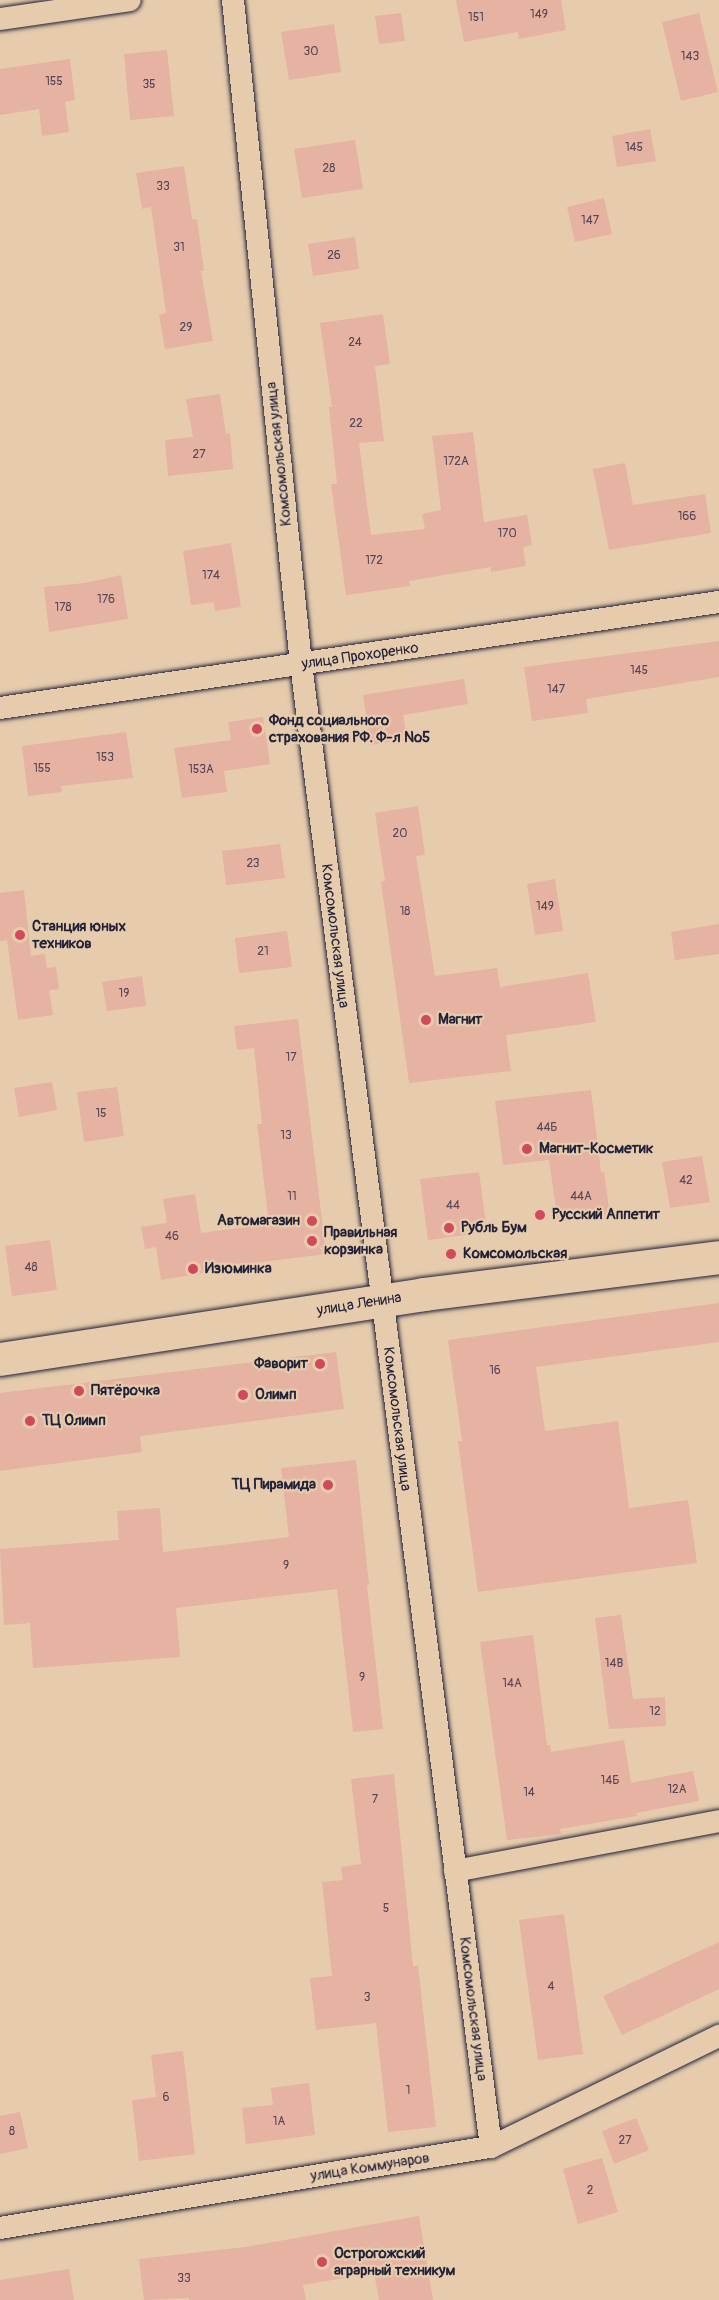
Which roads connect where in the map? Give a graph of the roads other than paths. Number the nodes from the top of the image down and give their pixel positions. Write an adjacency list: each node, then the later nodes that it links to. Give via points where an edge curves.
1 (130, 0): 3 (street)
2 (233, 0): 5 (street, Комсомольская улица)
3 (0, 19)
4 (719, 602): 5 (street, улица Прохоренко)
5 (301, 664): 6 (street, улица Прохоренко); 8 (street, Комсомольская улица)
6 (0, 708)
7 (719, 1257): 8 (main road, улица Ленина)
8 (382, 1300): 9 (main road, улица Ленина); 11 (street, Комсомольская улица)
9 (0, 1359)
10 (719, 1821): 11 (street)
11 (455, 1871): 13 (street, Комсомольская улица)
12 (719, 2036): 13 (street, улица Коммунаров)
13 (491, 2147): 14 (street, улица Коммунаров)
14 (0, 2228)

